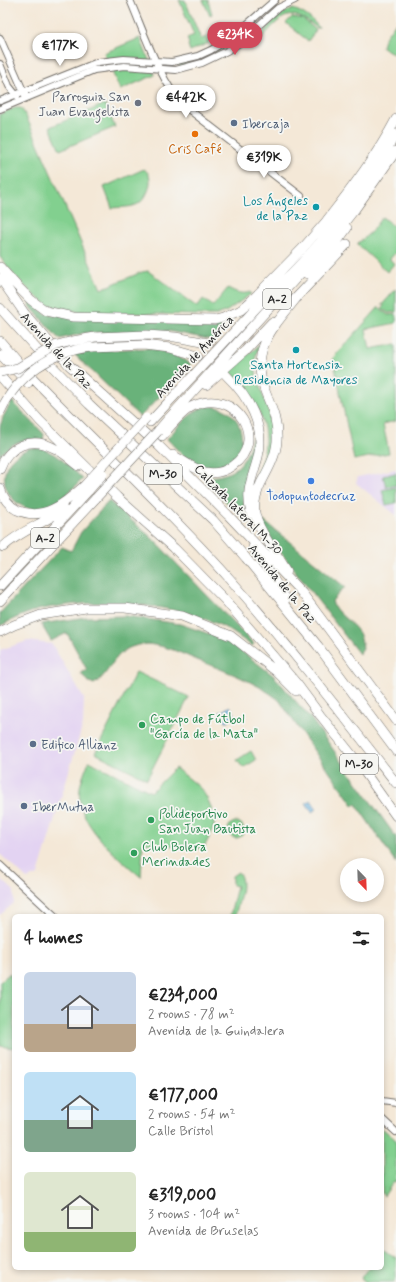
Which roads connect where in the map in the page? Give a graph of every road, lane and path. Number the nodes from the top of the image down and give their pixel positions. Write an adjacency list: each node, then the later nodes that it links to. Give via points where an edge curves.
1 (130, 0): 5 (street)
2 (275, 0): 5 (street, via 231,38 211,50 187,59 172,62)
3 (295, 0): 7 (street, via 278,8 238,44 214,58 176,70)
4 (0, 38): 8 (street)
5 (156, 61): 7 (street); 8 (street, via 124,59 98,62)
6 (0, 64): 9 (street)
7 (160, 69): 10 (street, via 124,66 94,70); 17 (street, via 183,105)
8 (23, 91): 9 (street); 10 (street)
9 (15, 94): 10 (street); 11 (street)
10 (26, 98): 12 (street)
11 (0, 101)
12 (0, 109)
13 (396, 119): 18 (highway)
14 (396, 134): 22 (highway, Avenida de América / A-2, via 336,222 300,264)
15 (396, 150): 16 (highway, Avenida de América / A-2)
16 (386, 166): 25 (highway, via 381,179 334,246); 35 (highway, Avenida de América / A-2, via 329,242)
17 (301, 196)
18 (330, 217): 20 (highway, via 251,302 241,310 214,320 74,317 46,311 16,286); 22 (highway)
19 (347, 244): 23 (highway)
20 (0, 267)
21 (0, 278): 36 (highway, Calzada lateral M-30 / M-30, via 25,314 69,365)
22 (272, 291): 34 (highway, Avenida de América / A-2)
23 (298, 296): 35 (highway); 44 (highway, via 267,338 261,352 259,368 276,420 277,442 273,461 258,490 254,505 261,530)
24 (0, 308): 49 (highway, Avenida de la Paz / M-30, via 89,404 213,520)
25 (252, 335)
26 (0, 341): 38 (highway, M-30, via 28,374)
27 (208, 343): 30 (highway, bridge, via 147,335 95,337 57,345 18,368)
28 (0, 354): 38 (highway, via 119,472)
29 (198, 356): 33 (highway, bridge, via 170,348 144,345 92,347 69,351 38,366 28,374 12,391)
30 (0, 372)
31 (0, 376): 41 (highway, M-30, via 40,421)
32 (226, 376): 44 (highway, via 239,387 251,406 260,432 258,457 250,481 248,502 253,523 271,552)
33 (0, 412)
34 (148, 420): 40 (highway, Avenida de América, bridge); 40 (highway, Avenida de América / A-2, bridge, via 101,476)
35 (161, 431): 36 (highway, via 192,406 220,402 231,407 241,417 247,429 248,442 237,463 217,472 198,469); 47 (highway, A-2, bridge, via 114,486 96,498)
36 (159, 446): 42 (highway, Calzada lateral M-30 / M-30)
37 (0, 469): 41 (highway, via 4,459 16,448 30,443 46,445 61,452)
38 (141, 486): 53 (highway, M-30, via 234,584 302,663)
39 (0, 488): 40 (highway, via 10,505 22,512 35,514 52,510)
40 (86, 488): 43 (highway, via 53,517 17,535); 45 (highway, Avenida de América / A-2)
41 (117, 497): 50 (highway, M-30, via 174,548 225,600 297,684)
42 (228, 515): 46 (highway, Calzada lateral M-30 / M-30); 49 (highway, via 256,551)
43 (3, 548)
44 (285, 568): 46 (highway)
45 (0, 586)
46 (302, 593): 51 (highway, Calzada lateral M-30 / M-30)
47 (0, 601)
48 (0, 632): 50 (highway, via 41,615 86,608 125,608 182,616 231,636 277,672)
49 (318, 646): 52 (highway, Avenida de la Paz / M-30)
50 (320, 715): 54 (highway, M-30)
51 (396, 720)
52 (396, 751)
53 (396, 782)
54 (396, 816)
55 (0, 865): 56 (street)
56 (53, 914)
57 (384, 1101): 58 (street)
58 (396, 1103)
59 (384, 1121): 60 (street)
60 (396, 1132)

